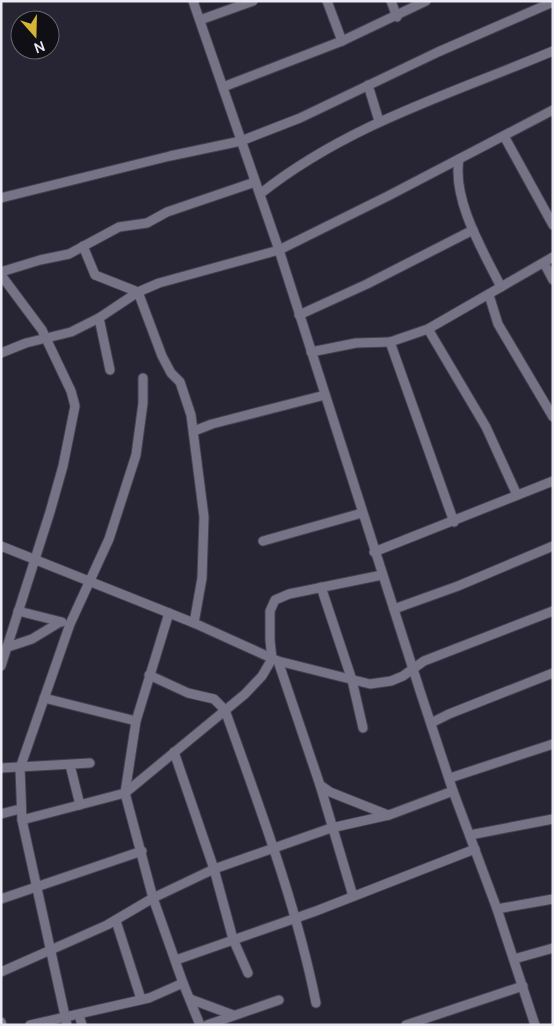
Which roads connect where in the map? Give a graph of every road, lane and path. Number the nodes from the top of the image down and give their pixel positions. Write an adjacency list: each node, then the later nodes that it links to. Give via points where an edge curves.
1 (193, 1): 9 (street)
2 (253, 1): 9 (street)
3 (320, 1): 7 (street)
4 (391, 1): 8 (street)
5 (426, 1): 8 (street)
6 (553, 2): 12 (street)
7 (328, 4): 10 (street)
8 (397, 16): 10 (street)
9 (200, 20): 13 (street)
10 (342, 41): 13 (street)
11 (553, 51): 15 (street)
12 (368, 85): 15 (street); 17 (street)
13 (223, 87): 17 (street)
14 (553, 110): 16 (street)
15 (379, 121): 20 (street, via 321,151)
16 (504, 136): 18 (street); 22 (street)
17 (241, 142): 19 (street); 21 (street)
18 (459, 159): 23 (street, via 458,184); 25 (street)
19 (255, 182): 20 (street); 24 (street, via 167,212 147,223 119,227)
20 (260, 194): 25 (street)
21 (1, 198)
22 (553, 225)
23 (473, 230): 30 (street); 33 (street)
24 (83, 246): 28 (street, via 68,254); 31 (street, via 95,274)
25 (280, 250): 31 (street, via 159,283); 33 (street)
26 (553, 257): 27 (street)
27 (544, 263): 29 (street); 30 (street)
28 (1, 274): 36 (street)
29 (553, 280)
30 (501, 287): 32 (street)
31 (138, 292): 34 (street); 44 (street, via 162,356 188,398)
32 (489, 295): 35 (street); 43 (street, via 498,324)
33 (299, 315): 38 (street)
34 (99, 318): 36 (street); 40 (street)
35 (428, 329): 37 (street); 46 (street, via 486,427)
36 (47, 340): 39 (street, via 26,343); 53 (street, via 75,406 63,466)
37 (390, 342): 38 (street, via 356,343); 48 (street)
38 (311, 352): 42 (street)
39 (1, 353)
40 (110, 370)
41 (143, 378): 55 (street, via 136,455 109,539)
42 (325, 394): 44 (street); 47 (street)
43 (553, 417)
44 (194, 431): 62 (street, via 204,517 202,578)
45 (553, 481): 46 (street)
46 (517, 495): 48 (street)
47 (362, 513): 49 (street); 52 (street)
48 (454, 522): 52 (street)
49 (263, 541)
50 (1, 546): 53 (street)
51 (553, 546): 57 (street)
52 (374, 552): 54 (street)
53 (34, 558): 55 (street); 58 (street)
54 (382, 575): 56 (street); 57 (street)
55 (91, 580): 60 (street); 63 (street)
56 (321, 587): 65 (street, via 275,600 270,611 270,640); 70 (street)
57 (394, 609): 67 (street)
58 (18, 611): 61 (street); 64 (street)
59 (553, 611): 67 (street, via 430,659)
60 (169, 613): 62 (street); 69 (street)
61 (60, 622): 63 (street); 64 (street)
62 (194, 623): 65 (street)
63 (70, 624): 71 (street)
64 (8, 647): 66 (street)
65 (275, 660): 70 (street); 72 (street, via 257,682); 83 (street)
66 (1, 666)
67 (413, 670): 70 (street, via 392,681 370,684); 74 (street)
68 (553, 673): 74 (street)
69 (148, 675): 72 (street, via 188,694 214,700); 73 (street)
70 (352, 680): 75 (street)
71 (44, 698): 73 (street); 81 (street)
72 (224, 710): 77 (street); 94 (street)
73 (136, 721): 85 (street)
74 (431, 723): 82 (street)
75 (363, 728)
76 (553, 744): 82 (street)
77 (174, 752): 85 (street); 97 (street)
78 (90, 763): 79 (street)
79 (70, 765): 81 (street); 86 (street)
80 (1, 768): 81 (street)
81 (20, 768): 87 (street)
82 (450, 778): 84 (street)
83 (320, 785): 89 (street); 92 (street)
84 (453, 792): 89 (street); 93 (street)
85 (125, 793): 86 (street); 96 (street)
86 (80, 805): 91 (street)
87 (20, 809): 88 (street); 91 (street)
88 (1, 814)
89 (389, 815): 92 (street)
90 (553, 819): 93 (street)
91 (22, 820): 98 (street)
92 (332, 828): 94 (street); 99 (street)
93 (470, 835): 95 (street)
94 (275, 849): 97 (street); 104 (street)
95 (475, 849): 99 (street); 103 (street)
96 (142, 851): 98 (street); 100 (street)
97 (214, 870): 100 (street); 106 (street)
98 (36, 886): 101 (street); 108 (street)
99 (353, 896): 104 (street)
100 (153, 898): 105 (street); 110 (street)
101 (1, 899)
102 (553, 899): 103 (street)
103 (497, 909): 109 (street)
104 (295, 919): 106 (street); 118 (street)
105 (116, 920): 108 (street); 115 (street)
106 (234, 939): 110 (street); 112 (street)
107 (553, 948): 109 (street)
108 (52, 950): 111 (street); 121 (street)
109 (514, 959): 114 (street)
110 (176, 960): 113 (street)
111 (1, 972)
112 (248, 973)
113 (183, 983): 115 (street); 116 (street)
114 (523, 986): 126 (street); 127 (street)
115 (141, 999): 119 (street)
116 (190, 999): 120 (street); 124 (street)
117 (279, 1000): 120 (street)
118 (316, 1003)
119 (79, 1015): 121 (street); 123 (street)
120 (232, 1015): 125 (street)
121 (66, 1021): 122 (street)
122 (30, 1025)
123 (82, 1025)
124 (200, 1025)
125 (207, 1025)
126 (406, 1025)
127 (535, 1025)

